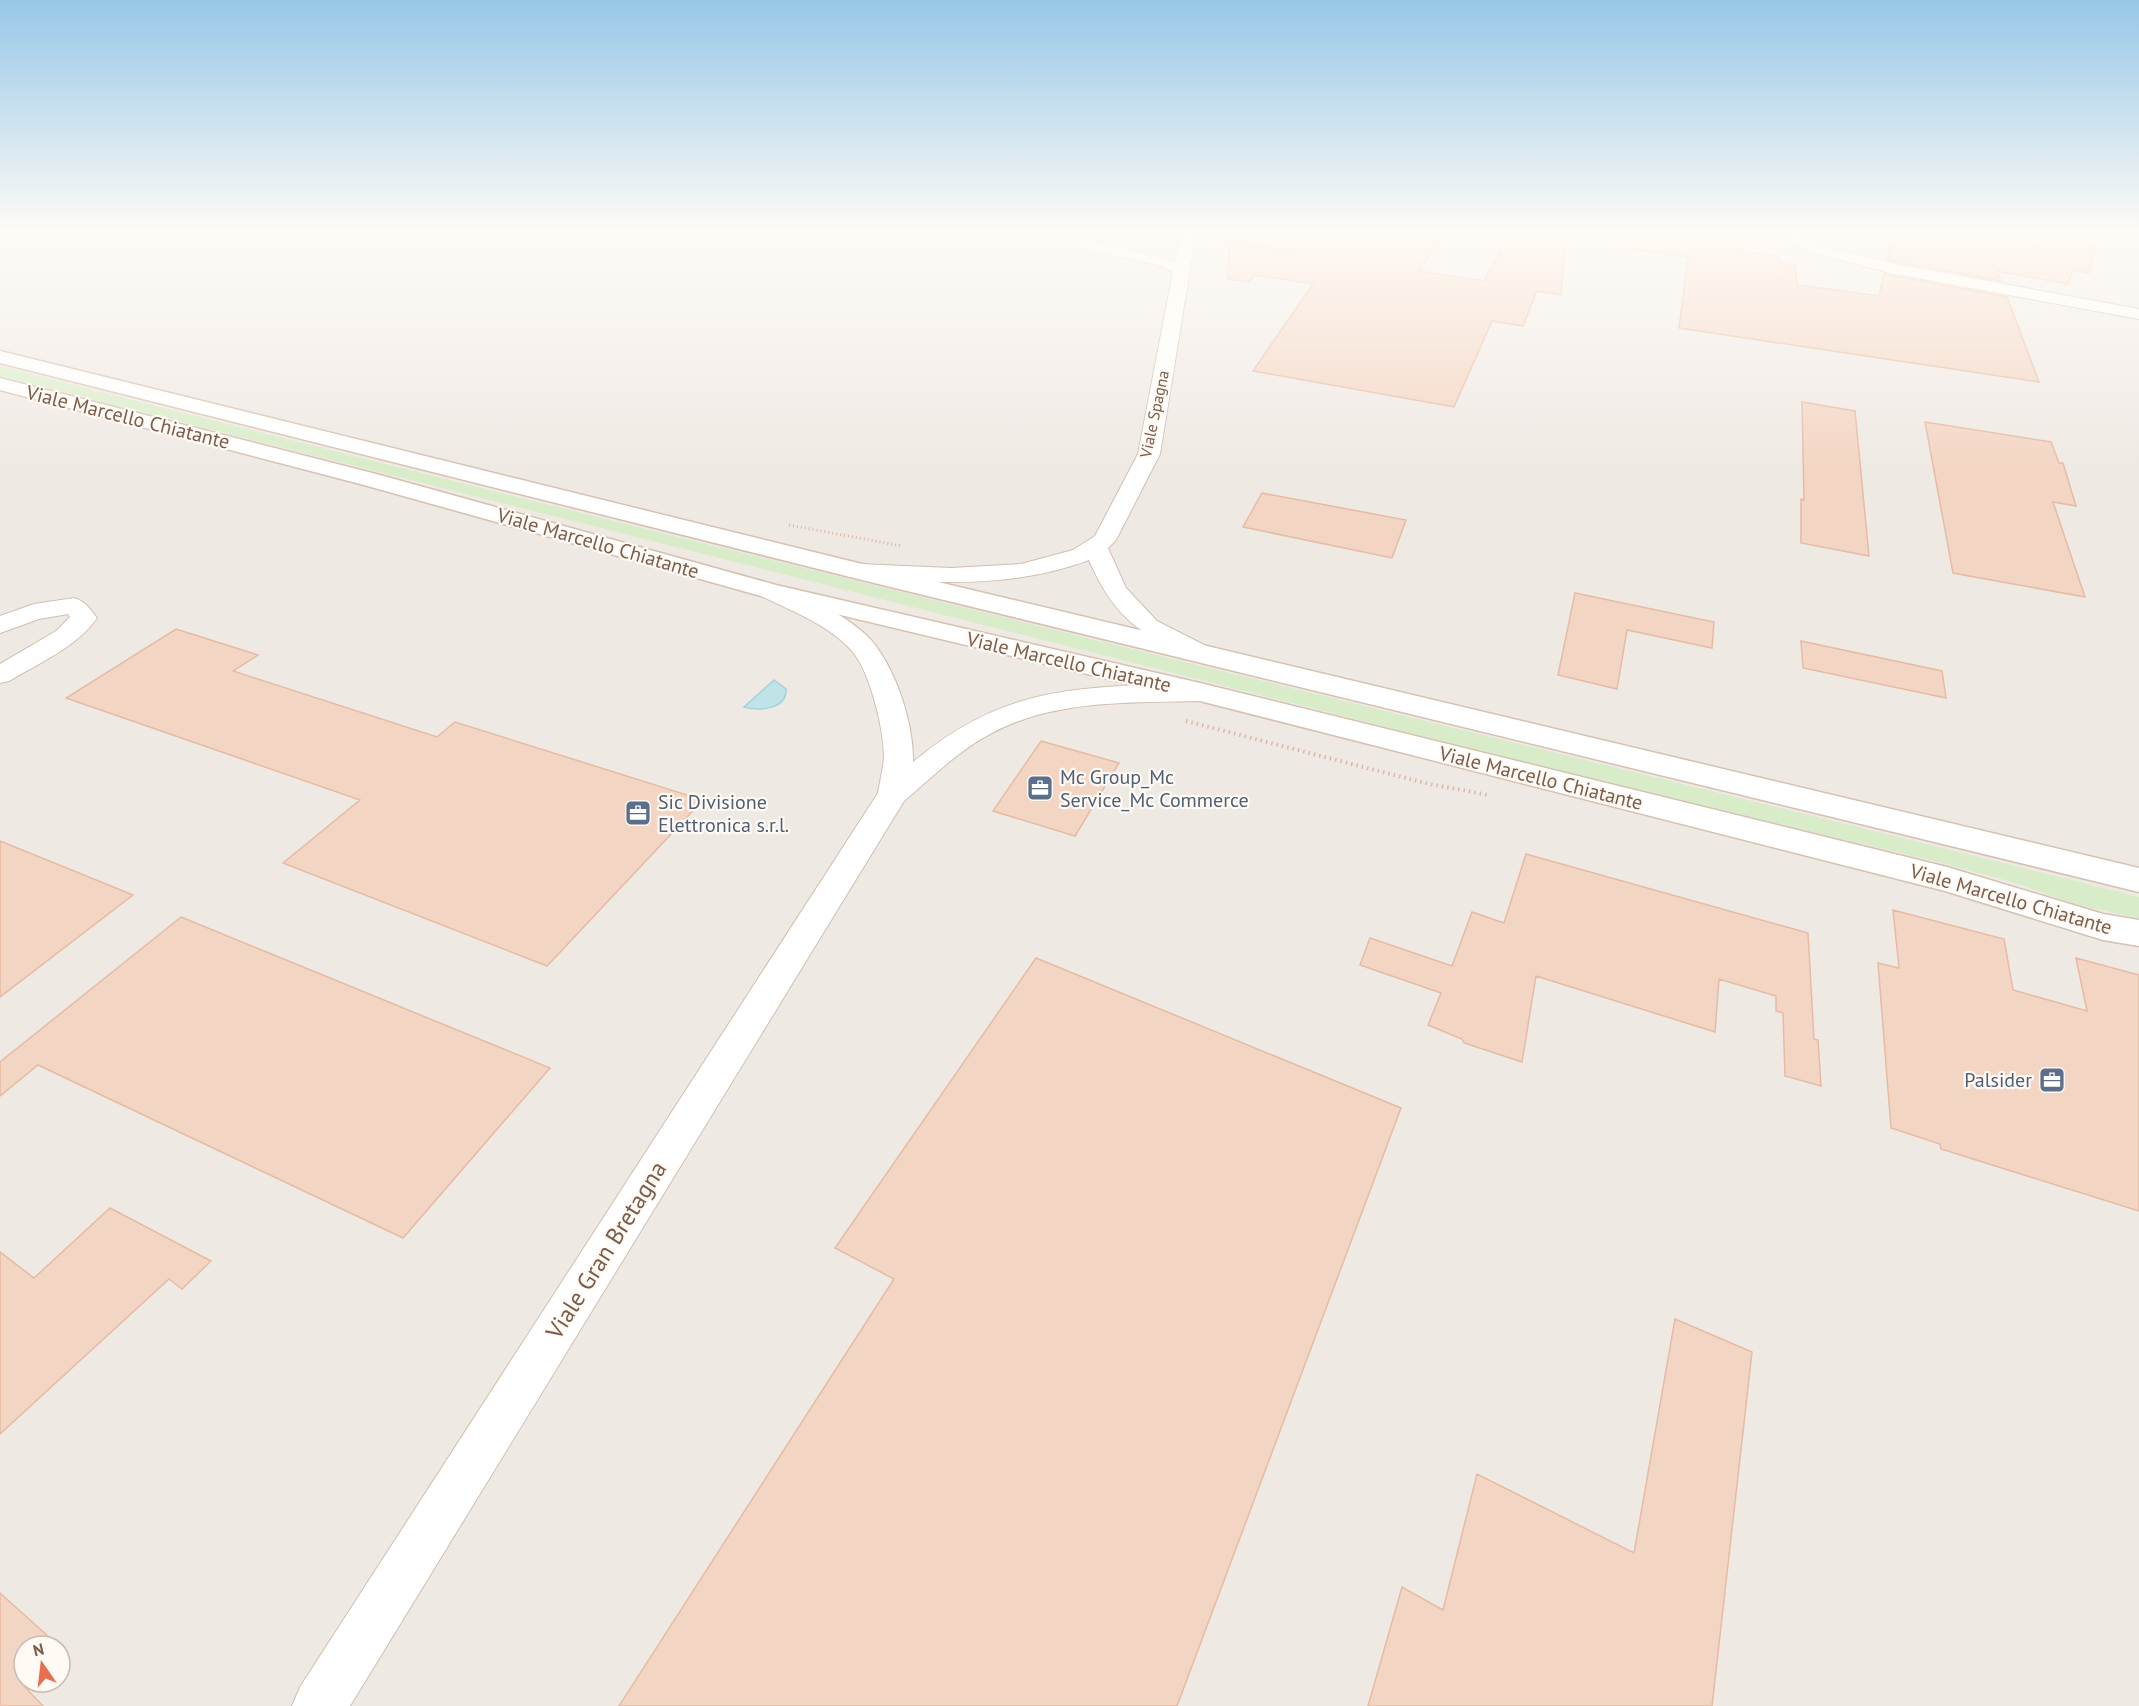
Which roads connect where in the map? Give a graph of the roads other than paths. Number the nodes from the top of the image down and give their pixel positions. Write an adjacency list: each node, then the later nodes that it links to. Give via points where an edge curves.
1 (1175, 312): 4 (street, Viale Spagna, via 1149,454 1104,540)
2 (0, 357): 5 (street, Viale Marcello Chiatante)
3 (2, 385): 6 (street, Viale Marcello Chiatante, via 372,480)
4 (1096, 548): 5 (street, Viale Spagna, via 1070,561 1016,570 951,576); 8 (street, via 1115,591 1148,626)
5 (858, 571): 8 (street, Viale Marcello Chiatante)
6 (770, 591): 10 (street, Viale Marcello Chiatante); 11 (street, Viale Gran Bretagna, via 824,617 862,645 875,671 895,733 898,754)
7 (0, 625): 9 (street, via 34,612 74,606 84,618 65,636)
8 (1200, 654): 12 (street, Viale Marcello Chiatante)
9 (0, 675)
10 (1200, 692): 11 (street, Viale Gran Bretagna, via 1115,695 1024,708 979,727); 13 (street, Viale Marcello Chiatante, via 1947,879 2103,927)
11 (893, 794): 14 (street, Viale Gran Bretagna)
12 (2139, 880)
13 (2139, 933)
14 (319, 1706)

